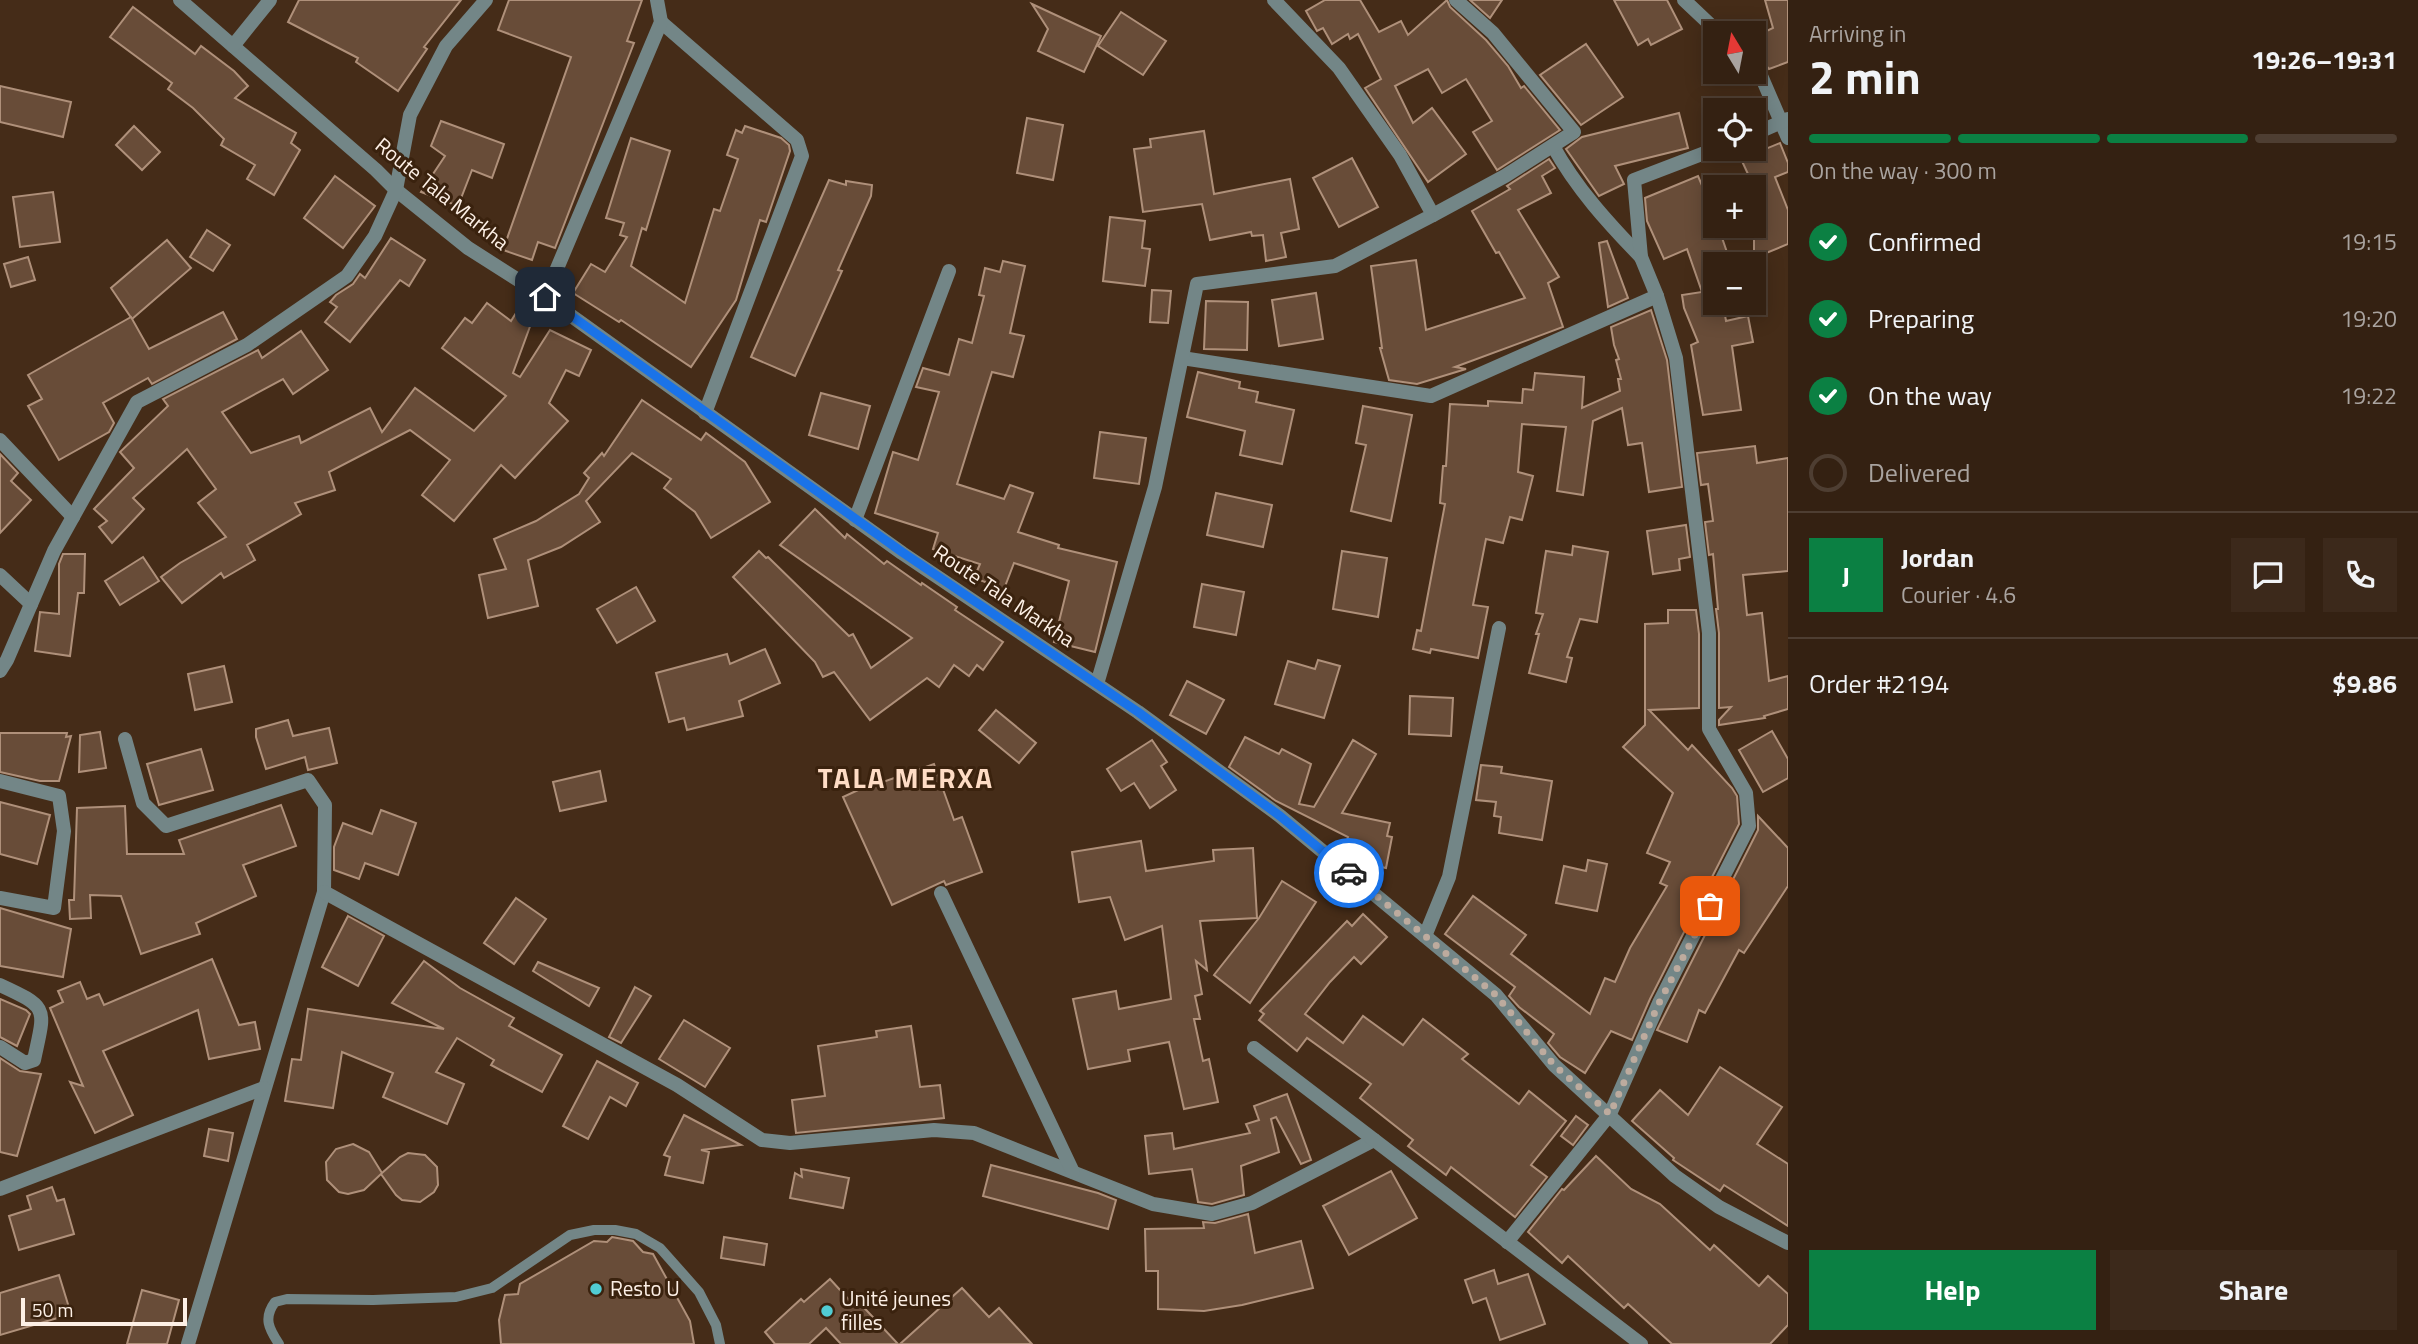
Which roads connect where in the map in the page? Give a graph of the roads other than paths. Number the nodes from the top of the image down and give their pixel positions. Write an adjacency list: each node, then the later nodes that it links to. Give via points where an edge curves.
1 (180, 0): 10 (street, Route Tala Markha)
2 (270, 0): 10 (street)
3 (486, 0): 17 (street, via 446,46 410,115)
4 (657, 0): 9 (street)
5 (1275, 0): 18 (street, via 1339,68 1400,155)
6 (1456, 0): 15 (street, via 1493,33 1574,131)
7 (1684, 0): 8 (street)
8 (1706, 21)
9 (661, 22): 22 (street); 24 (street, via 797,140 802,156)
10 (233, 46): 17 (street, Route Tala Markha)
11 (1766, 84): 12 (street)
12 (1785, 121): 13 (street); 14 (street)
13 (1766, 129)
14 (1788, 138)
15 (1553, 146): 18 (street); 19 (street, via 1605,220)
16 (1703, 154): 19 (street, via 1634,180)
17 (396, 190): 22 (street, Route Tala Markha, via 468,247); 26 (street, via 376,236 347,276 247,345 137,402)
18 (1433, 215): 23 (street, via 1335,266 1197,284)
19 (1642, 257): 21 (street)
20 (949, 271): 27 (street)
21 (1657, 296): 23 (street, via 1431,396); 43 (street, via 1678,372 1709,633 1709,729 1746,793 1749,826 1659,1003)
22 (545, 297): 24 (street, Route Tala Markha)
23 (1182, 358): 32 (street, via 1155,487)
24 (705, 413): 27 (street, Route Tala Markha)
25 (0, 440): 26 (street)
26 (73, 517): 29 (street)
27 (855, 520): 32 (street, Route Tala Markha)
28 (0, 575): 29 (street)
29 (32, 604): 31 (street)
30 (1499, 628): 38 (street, via 1449,877)
31 (0, 671)
32 (1097, 684): 38 (street, Route Tala Markha, via 1280,816)
33 (125, 739): 35 (street, via 144,803 166,826 309,780 325,804)
34 (0, 781): 37 (street, via 59,796 64,831 54,908)
35 (324, 892): 42 (street); 45 (street, via 677,1086 762,1140 790,1143 934,1130 974,1133)
36 (941, 893): 45 (street)
37 (0, 898)
38 (1425, 936): 43 (street, Route Tala Markha, via 1496,995 1554,1065)
39 (0, 985): 40 (street, via 32,1000 41,1011 42,1025 34,1060 25,1063)
40 (0, 1047)
41 (1254, 1048): 44 (street)
42 (264, 1088): 46 (street); 49 (street)
43 (1610, 1114): 47 (street); 48 (street, Route Tala Markha, via 1675,1176 1719,1207)
44 (1374, 1140): 45 (street, via 1252,1203 1212,1214 1153,1204); 47 (street)
45 (1073, 1172)
46 (0, 1189)
47 (1507, 1242): 52 (street)
48 (1788, 1243)
49 (188, 1344)
50 (279, 1344): 51 (lane, via 267,1323 275,1302 456,1297 492,1287 570,1235 615,1230 636,1234 660,1248 699,1292)
51 (720, 1344)
52 (1641, 1344)

